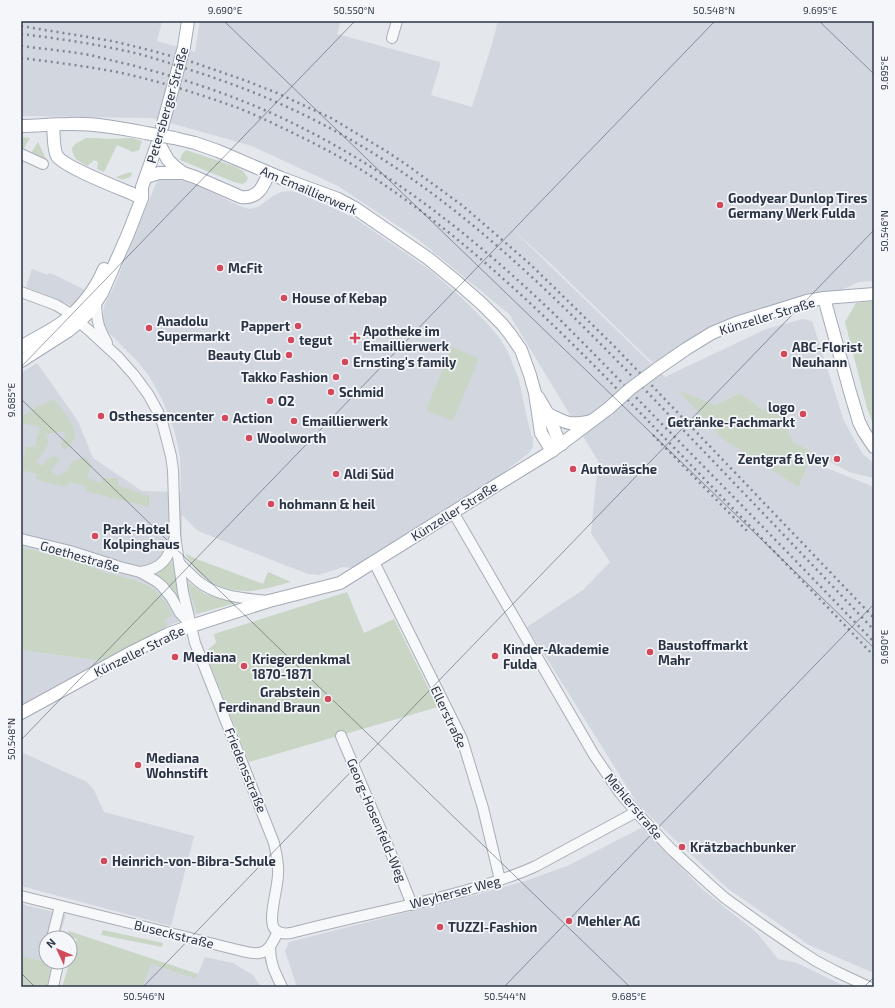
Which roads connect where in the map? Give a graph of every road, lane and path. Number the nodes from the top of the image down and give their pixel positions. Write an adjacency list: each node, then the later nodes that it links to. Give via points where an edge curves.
1 (188, 21): 6 (main road, Petersberger Straße, via 184,47)
2 (397, 21): 3 (street)
3 (392, 38)
4 (53, 125): 5 (main road, Am Emaillierwerk); 10 (main road, Am Emaillierwerk, bridge, via 111,127 174,138 218,151); 11 (main road, via 56,153 61,161 78,170)
5 (21, 126)
6 (158, 142): 9 (main road, via 168,160); 11 (main road, Petersberger Straße)
7 (21, 154): 8 (street)
8 (43, 164)
9 (183, 173): 10 (main road, via 245,198 256,194); 11 (main road, via 159,173)
10 (270, 173): 20 (main road, Am Emaillierwerk, via 355,208 457,282 494,315 510,334 523,355)
11 (141, 186): 15 (main road, Petersberger Straße, via 142,198); 16 (main road, Petersberger Straße, via 97,283)
12 (21, 292): 16 (street, via 56,305)
13 (874, 294): 14 (main road, Künzeller Straße)
14 (824, 298): 22 (main road, Künzeller Straße, bridge, via 796,304 716,332 657,369); 24 (main road, via 859,422)
15 (96, 303): 16 (main road, Petersberger Straße, via 85,316); 18 (street, via 100,331)
16 (75, 319): 17 (main road, Petersberger Straße, via 56,326); 18 (street); 19 (main road, Petersberger Straße, via 68,331)
17 (21, 347)
18 (111, 350): 27 (street, via 142,386 154,404 163,425 173,470)
19 (21, 361)
20 (535, 393): 21 (main road, Am Emaillierwerk); 25 (main road, Am Emaillierwerk, via 541,433)
21 (548, 414): 22 (main road, via 571,424); 23 (main road, Am Emaillierwerk)
22 (592, 421): 23 (main road, Künzeller Straße)
23 (562, 444): 25 (main road, Künzeller Straße)
24 (874, 447)
25 (552, 451): 26 (main road, Künzeller Straße)
26 (453, 512): 30 (main road, Künzeller Straße); 36 (street, Mehlerstraße, via 594,755)
27 (175, 535): 29 (street, Friedensstraße); 31 (street, via 164,562)
28 (21, 539): 31 (street, Goethestraße)
29 (179, 562): 32 (street, via 199,582 213,590 231,596); 33 (street, Friedensstraße)
30 (374, 562): 32 (main road, Künzeller Straße, via 340,583); 37 (street, Ellerstraße, via 462,738 483,808)
31 (140, 572): 33 (street, Goethestraße, via 162,586)
32 (269, 601): 33 (main road, Künzeller Straße)
33 (191, 626): 34 (main road, Künzeller Straße, via 132,652); 42 (street, Friedensstraße, via 195,643 274,843 278,874 272,918 273,926)
34 (21, 713)
35 (341, 736): 39 (street, Georg-Hosenfeld-Weg)
36 (636, 812): 37 (street, Weyherser Weg, via 525,872); 47 (street, Mehlerstraße, via 688,866 743,911 816,961)
37 (500, 880): 39 (street, Weyherser Weg)
38 (21, 896): 40 (street, Buseckstraße)
39 (412, 905): 42 (street, Weyherser Weg, via 291,933)
40 (60, 906): 41 (street); 43 (street, Buseckstraße, via 242,951 259,953)
41 (54, 930)
42 (278, 932): 43 (street)
43 (270, 947): 46 (street, via 272,966)
44 (57, 970): 45 (street)
45 (53, 987)
46 (282, 987)
47 (869, 987)

